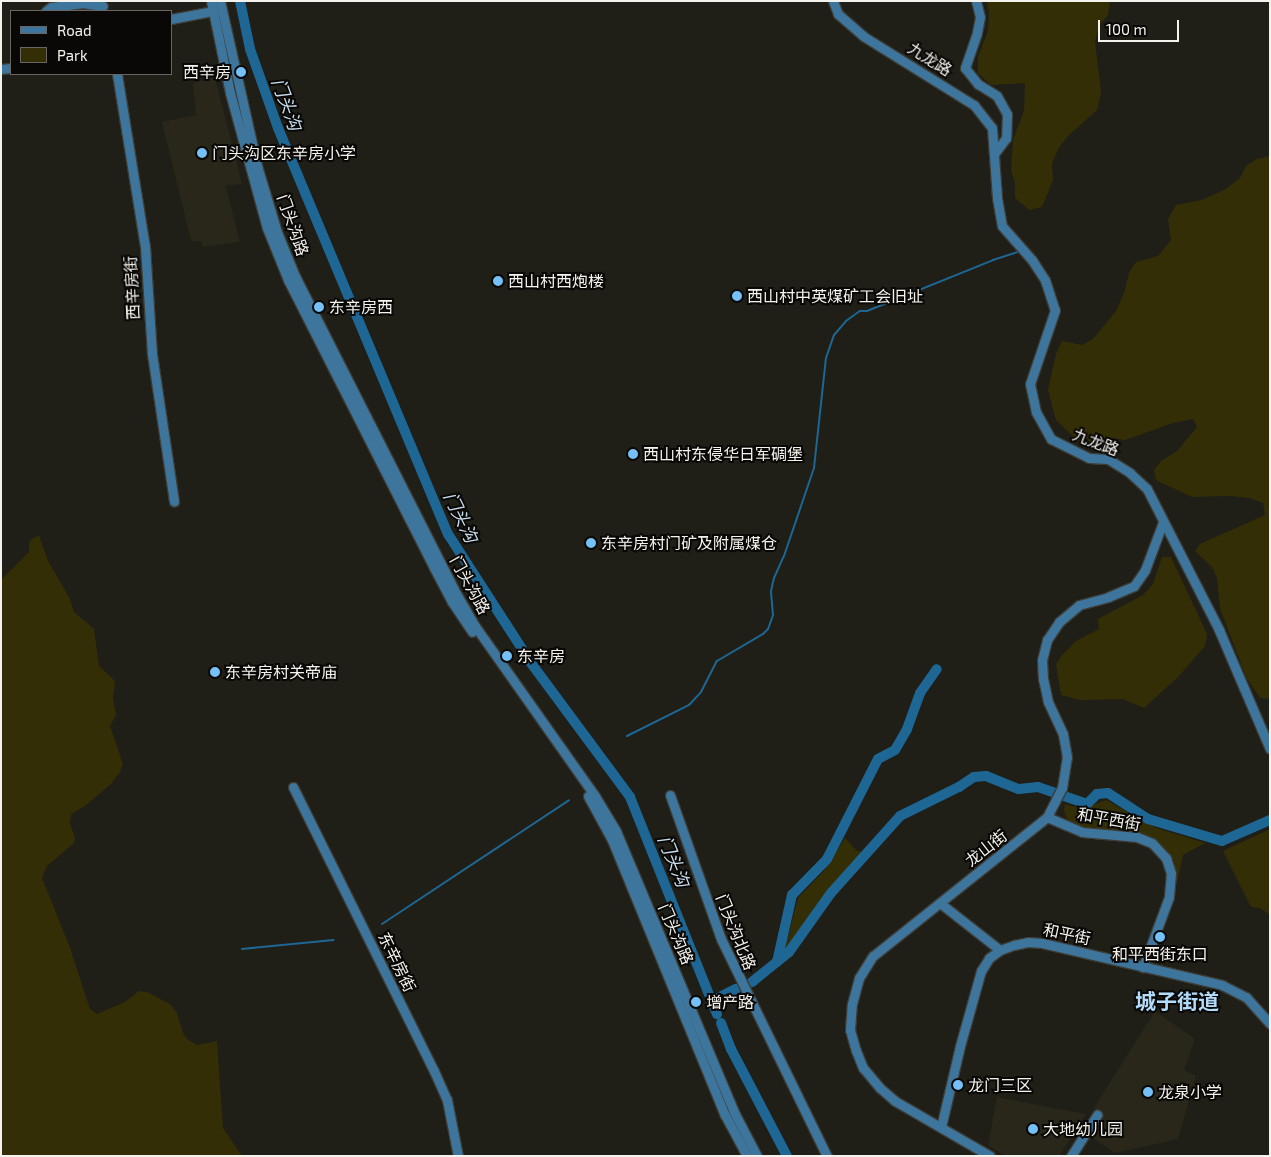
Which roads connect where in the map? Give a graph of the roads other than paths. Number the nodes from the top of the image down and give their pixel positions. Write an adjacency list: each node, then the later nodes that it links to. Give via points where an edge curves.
1 (220, 1): 24 (main road, 门头沟路, via 257,166 277,232 296,276 457,595 616,831 734,1112)
2 (833, 1): 9 (main road, 九龙路, via 838,14 863,36 974,105 992,128)
3 (976, 1): 9 (main road, 九龙路, via 980,17 965,68 978,84 997,96 1007,114 1006,138)
4 (104, 6): 6 (main road, via 82,3)
5 (212, 6): 7 (main road); 23 (main road, 门头沟路, via 230,93 262,211 288,280 452,602 592,802 612,840 725,1115)
6 (47, 10)
7 (172, 19)
8 (117, 75): 10 (main road, 西辛房街, via 145,246 152,354)
9 (994, 154): 11 (main road, 九龙路, via 1002,226 1032,260 1044,280 1055,310 1030,384 1036,412 1051,439 1089,458 1108,459 1130,473 1147,489)
10 (174, 501)
11 (1163, 522): 12 (main road, 九龙路, via 1219,630); 15 (main road, 龙山街, via 1145,570 1134,586 1108,598 1079,605 1059,622 1047,640 1042,660 1043,679 1048,702 1062,734 1066,757 1062,788)
12 (1270, 749)
13 (293, 787): 22 (main road, 东辛房街, via 447,1100)
14 (670, 795): 25 (main road, 门头沟北路, via 720,940)
15 (1048, 817): 16 (main road, 龙山街); 18 (main road, 和平西街, via 1082,832 1137,837 1152,843 1166,858 1171,873 1169,897)
16 (940, 903): 17 (main road); 21 (main road, 龙山街, via 873,956 859,978 850,1030 863,1068 880,1088 895,1101)
17 (1000, 950): 18 (main road, 和平街, via 1028,942 1042,943); 21 (main road, via 989,958 982,971)
18 (1143, 967): 19 (main road, 和平街, via 1234,990 1255,1006)
19 (1270, 1024)
20 (1098, 1114): 27 (main road)
21 (941, 1127): 26 (main road, 龙山街)
22 (458, 1156)
23 (747, 1156)
24 (757, 1156)
25 (826, 1156)
26 (990, 1156)
27 (1071, 1156)

